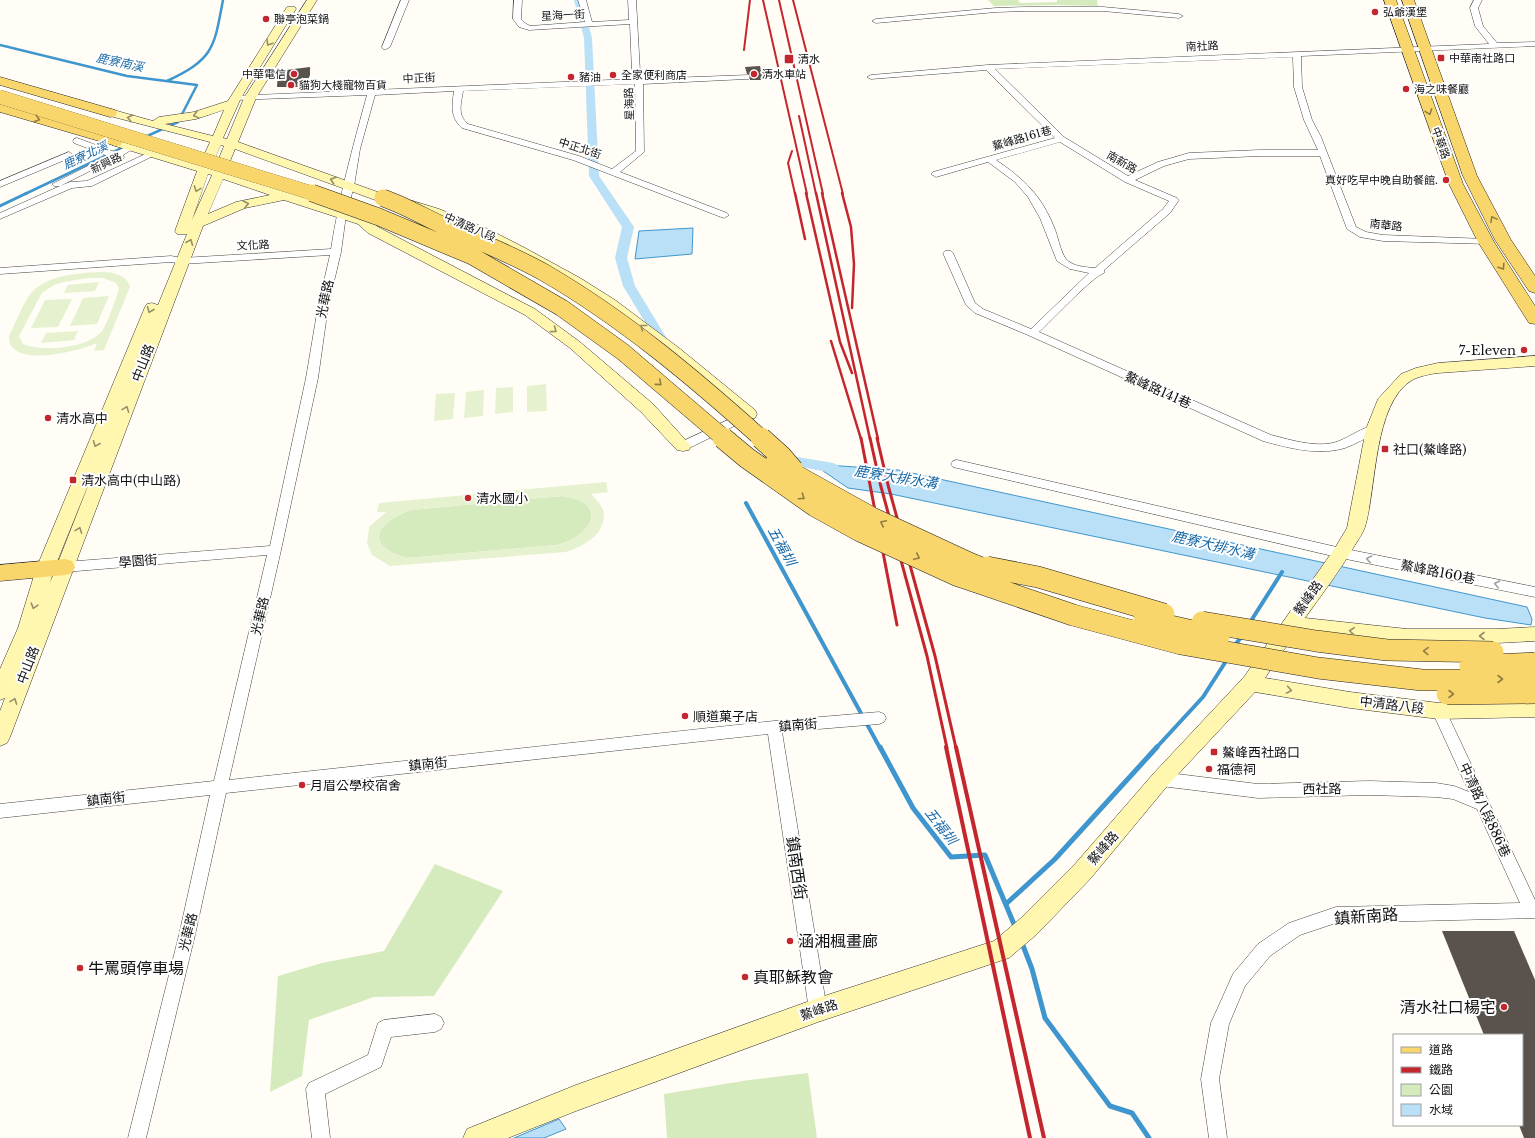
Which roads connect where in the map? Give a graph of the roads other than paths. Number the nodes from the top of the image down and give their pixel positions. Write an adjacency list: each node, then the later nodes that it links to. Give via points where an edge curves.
1 (297, 0): 30 (street, 中山路, one-way to 30)
2 (312, 0): 29 (street, 中山路)
3 (405, 0): 16 (street)
4 (518, 0): 13 (street, 星海一街, via 517,19 522,26 530,28)
5 (582, 0): 13 (street)
6 (632, 0): 12 (street, 星海路)
7 (1390, 0): 18 (main road, 中華路)
8 (1408, 0): 17 (main road, 中華路)
9 (1478, 0): 15 (street, via 1474,8 1479,26)
10 (1180, 16): 11 (street, via 1103,9 1027,9)
11 (876, 21)
12 (632, 22): 13 (street, 星海一街); 24 (street, 星海路)
13 (589, 25)
14 (1535, 44): 15 (street, 南社路)
15 (1494, 45): 17 (street, 南社路)
16 (386, 47)
17 (1424, 48): 18 (street, 南社路); 65 (main road, 中華路, one-way to 17, via 1503,240 1470,176)
18 (1407, 49): 19 (street, 南社路); 59 (main road, 中華路, one-way to 59, via 1456,184)
19 (1297, 53): 20 (street, 南社路); 40 (street, 南華路, via 1298,86 1308,120)
20 (988, 68): 22 (street, 南社路); 34 (street, 南新路)
21 (746, 77): 24 (street)
22 (871, 77)
23 (0, 81): 32 (main road)
24 (639, 81): 25 (street, 中正街); 46 (street, 星海路, via 640,152)
25 (459, 88): 27 (street, 中正街); 46 (street, 中正北街, via 456,116 465,126 576,158)
26 (0, 89): 74 (main road, bridge, via 319,187 383,209 482,251 544,285 623,337 736,434 784,470)
27 (372, 92): 29 (street, 中正街); 50 (street, 光華路)
28 (0, 97): 73 (main road, one-way to 73, bridge, via 303,190 379,217 472,256 562,308 622,352)
29 (250, 98): 30 (street, 中正街); 37 (street, 中山路)
30 (234, 100): 33 (street, one-way to 33, via 196,115); 37 (street, 中山路)
31 (0, 108): 36 (main road, one-way to 36)
32 (110, 113): 33 (street, 中清路八段, one-way to 32)
33 (150, 122): 37 (street, 中清路八段)
34 (1061, 139): 43 (street, 鰲峰路161巷); 48 (street, 南新路)
35 (77, 141): 42 (street)
36 (116, 142): 38 (street)
37 (224, 142): 39 (street, via 186,141); 45 (street, 中山路); 50 (street, 中清路八段, one-way to 37)
38 (132, 147): 39 (street); 42 (street)
39 (155, 152): 44 (street, 新興路); 45 (street)
40 (1322, 153): 48 (street, via 1189,156 1161,164); 59 (street, 南華路, via 1352,229 1363,235)
41 (70, 156): 49 (street)
42 (115, 156): 44 (street); 53 (street)
43 (990, 160): 47 (street, 鰲峰路161巷); 64 (street, 鰲峰路161巷, via 1032,194 1066,265)
44 (138, 161): 56 (street, 新興路, via 89,184 70,185)
45 (211, 171): 51 (street); 58 (street, 中山路); 62 (street, 中山路, one-way to 62)
46 (614, 172): 55 (street, 中正北街)
47 (936, 174)
48 (1128, 180): 64 (street, 南新路, via 1174,200 1166,211)
49 (0, 184)
50 (349, 186): 52 (street, 中清路八段); 54 (street, 光華路)
51 (288, 196): 54 (street); 58 (street, one-way to 51, via 241,204)
52 (383, 198): 69 (street, 中清路八段, one-way to 52, via 653,334 585,287 476,229 434,211); 74 (main road, bridge, via 484,242 545,274 580,296 636,334 690,376 781,456)
53 (0, 207)
54 (341, 215): 57 (street); 60 (street, 光華路)
55 (724, 215)
56 (0, 216)
57 (363, 221): 71 (street, one-way to 71, via 373,230 530,312 575,345 617,381); 73 (main road, bridge, via 415,241 508,288 552,314 632,374 700,436)
58 (197, 224): 62 (street, 中山路, one-way to 58)
59 (1486, 242): 66 (main road, 中華路, one-way to 66)
60 (336, 252): 62 (street, 文化路); 75 (street, 光華路)
61 (948, 253): 67 (street, 鰲峰路141巷, via 971,305 979,311)
62 (177, 260): 63 (street, 文化路); 77 (street, 中山路, one-way to 62); 78 (street, 中山路, one-way to 78)
63 (0, 271)
64 (1100, 271): 67 (street, via 1087,280)
65 (1535, 288)
66 (1535, 319)
67 (1032, 333): 70 (street, 鰲峰路141巷, via 1267,438 1315,447 1339,446)
68 (1535, 361): 70 (street, 鰲峰路, via 1438,368 1406,377 1386,399)
69 (749, 414): 71 (street)
70 (1374, 429): 76 (street, 鰲峰路, via 1356,528)
71 (683, 446)
72 (957, 464): 76 (street)
73 (769, 475): 79 (main road, one-way to 79, bridge, via 815,506 860,531)
74 (800, 478): 79 (main road, one-way to 74, bridge)
75 (275, 550): 77 (street, 學園街); 96 (street, 光華路)
76 (1338, 556): 81 (street, 鰲峰路160巷, one-way to 76); 82 (street, 鰲峰路)
77 (65, 567): 78 (main road, 學園街); 94 (street, 中山路, one-way to 77)
78 (45, 569): 80 (main road, 學園街); 88 (street, 中山路, one-way to 88, via 27,628)
79 (963, 569): 84 (main road, one-way to 79, bridge, via 1480,653 1387,650 1255,632 1156,613 1038,577); 85 (main road, bridge, via 994,573 1090,608 1200,633 1322,654 1433,667); 86 (main road, one-way to 86, bridge, via 1073,615 1181,644 1318,668 1422,680); 89 (main road, one-way to 89, bridge, via 967,587 1056,624 1100,637 1284,675 1432,694)
80 (0, 573)
81 (1535, 592)
82 (1291, 624): 83 (street, one-way to 82, via 1407,636); 87 (street, 鰲峰路)
83 (1535, 634)
84 (1535, 650)
85 (1535, 663)
86 (1535, 680)
87 (1251, 683): 91 (street, 中清路八段, one-way to 91, via 1350,700); 95 (street, 鰲峰路)
88 (0, 692)
89 (1535, 693)
90 (1535, 709): 91 (street, 中清路八段)
91 (1439, 711): 97 (street, 中清路八段886巷)
92 (876, 718): 93 (street, 鎮南街)
93 (774, 727): 96 (street, 鎮南街); 100 (street, 鎮南西街)
94 (0, 737)
95 (1161, 779): 97 (street, 西社路, via 1258,790 1436,790 1454,793); 100 (street, 鰲峰路, via 1084,871 1001,950)
96 (220, 786): 98 (street, 鎮南街); 102 (street, 光華路, via 188,936)
97 (1482, 804): 99 (street, 中清路八段886巷)
98 (0, 811)
99 (1533, 909): 105 (street, 鎮新南路, via 1336,915 1295,929 1264,950 1239,980 1220,1023 1210,1079)
100 (818, 1010): 104 (street, 鰲峰路, via 576,1098)
101 (435, 1023): 103 (street, via 384,1029 375,1061 315,1089)
102 (137, 1138)
103 (321, 1138)
104 (476, 1138)
105 (1218, 1138)

